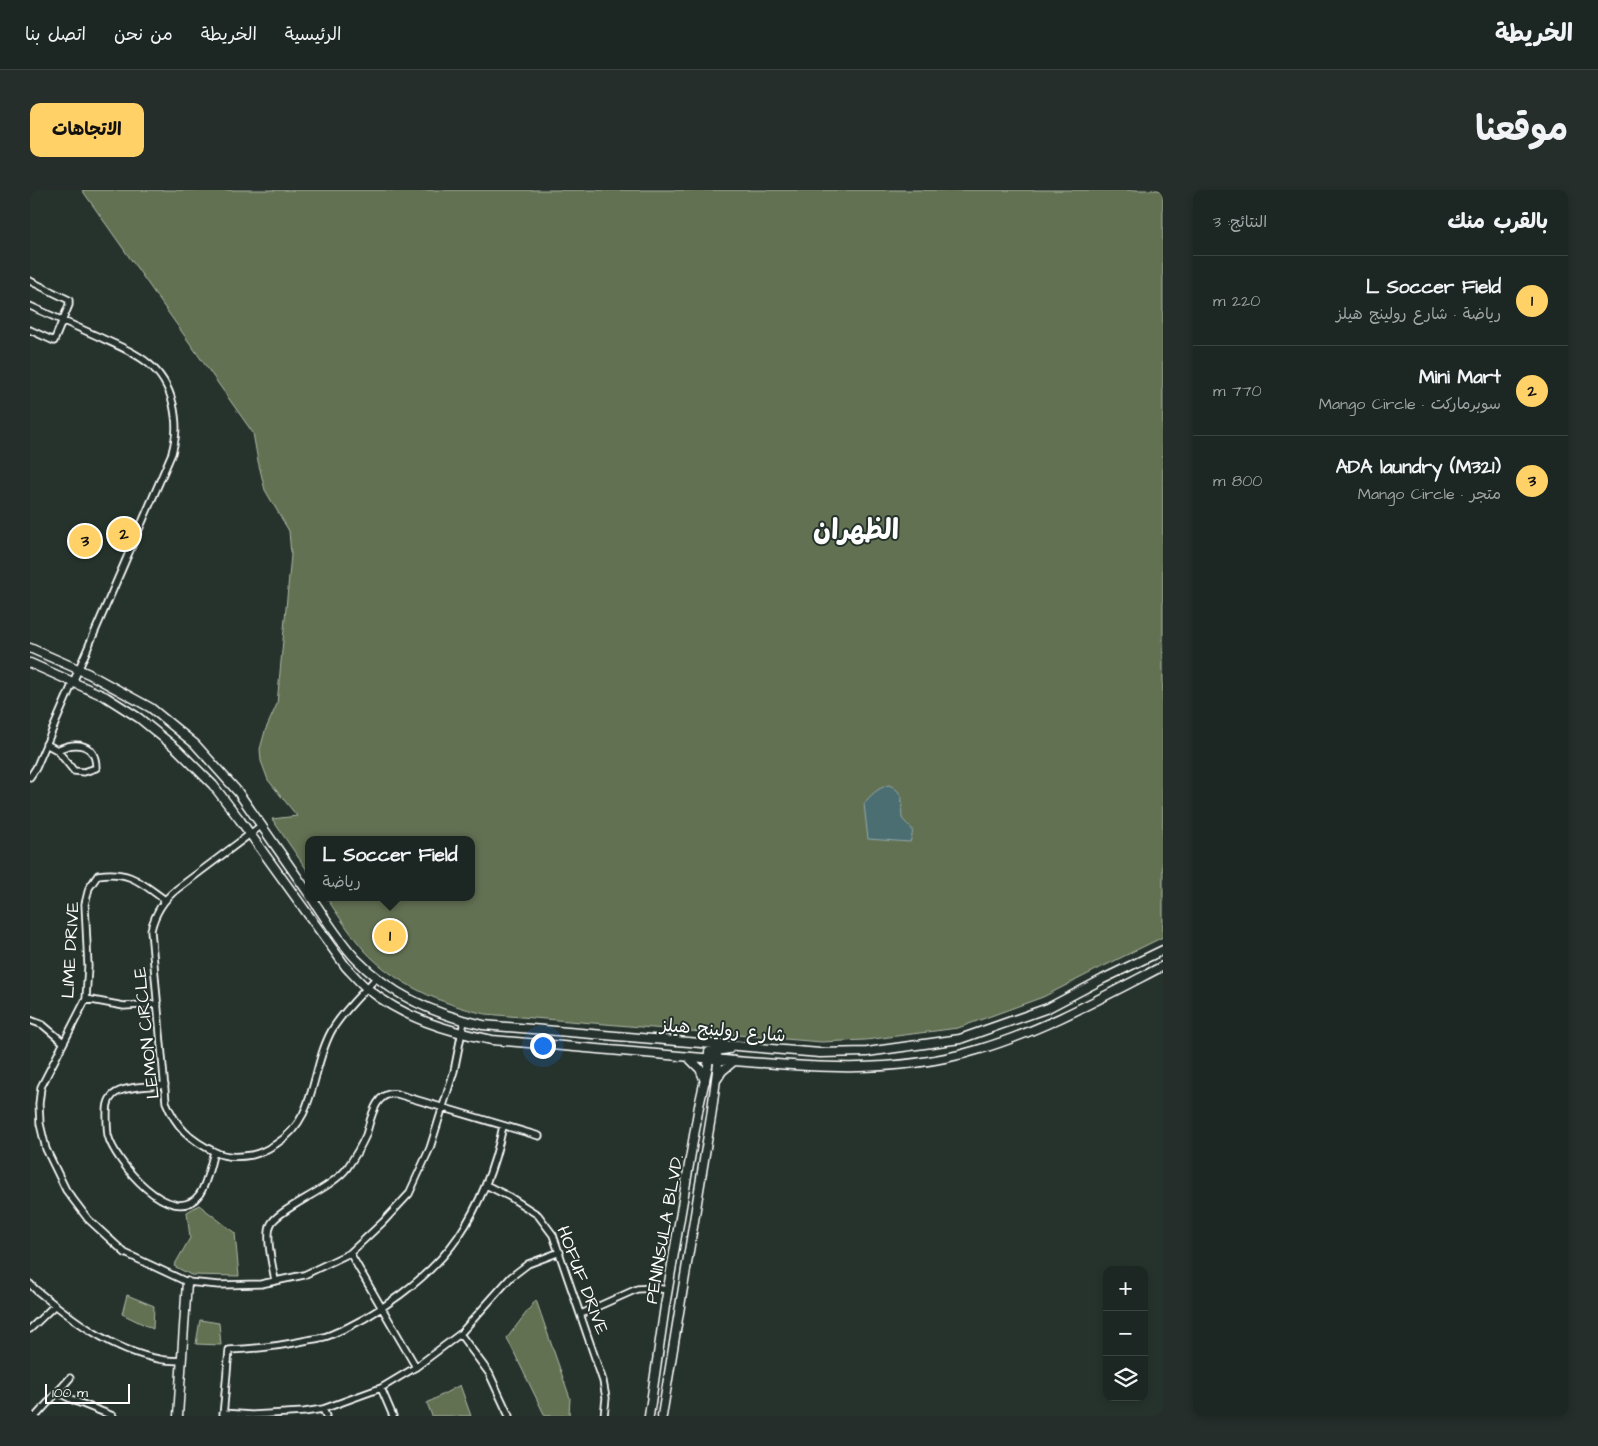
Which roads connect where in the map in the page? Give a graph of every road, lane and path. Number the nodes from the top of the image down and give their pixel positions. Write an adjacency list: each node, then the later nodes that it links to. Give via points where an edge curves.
1 (30, 281): 3 (street, via 68,299)
2 (30, 306): 3 (street)
3 (63, 321): 4 (street, via 54,341); 7 (street, via 126,348 154,367 170,393 177,427 172,453)
4 (30, 330)
5 (30, 648): 7 (main road)
6 (30, 663): 8 (main road, شارع رولينج هيلز)
7 (78, 669): 8 (street); 12 (main road, via 151,708 195,744 238,792)
8 (73, 681): 9 (street); 13 (main road, شارع رولينج هيلز, via 106,697 177,749 213,785)
9 (46, 744): 10 (street); 11 (street)
10 (57, 750): 10 (street, via 74,771 96,768 96,758 90,750 79,745)
11 (30, 777)
12 (262, 826): 13 (street, LEMON CIRCLE); 14 (main road)
13 (250, 834): 15 (street, LEMON CIRCLE); 20 (main road, شارع رولينج هيلز, via 346,967)
14 (305, 888)
15 (165, 900): 21 (street, LIME DRIVE, via 128,875 98,875 89,888 85,904); 22 (street, LEMON CIRCLE, via 151,930)
16 (314, 901): 19 (main road, شارع رولينج هيلز, via 355,958)
17 (1163, 950): 29 (main road, شارع رولينج هيلز, via 1048,1008 960,1039 867,1052 820,1053)
18 (1163, 966): 33 (main road, شارع رولينج هيلز, via 1054,1022 977,1050 919,1063 858,1068 793,1067)
19 (376, 978): 20 (street, LEMON CIRCLE); 24 (main road, شارع رولينج هيلز, via 439,1014)
20 (367, 988): 25 (main road, شارع رولينج هيلز, via 416,1018); 40 (street, LEMON CIRCLE, via 332,1029 304,1116 288,1137 262,1153 239,1157)
21 (86, 999): 22 (street, via 124,1006); 27 (street, LIME DRIVE)
22 (158, 1004): 36 (street, LEMON CIRCLE)
23 (30, 1020): 27 (street)
24 (464, 1021): 25 (street, LIME DRIVE); 26 (main road, شارع رولينج هيلز)
25 (462, 1034): 30 (main road, شارع رولينج هيلز); 37 (street, LIME DRIVE)
26 (591, 1034): 28 (main road, شارع رولينج هيلز); 30 (main road)
27 (63, 1042): 45 (street, LIME DRIVE, via 41,1087 39,1104 46,1149 66,1190 88,1219 125,1253)
28 (704, 1044): 29 (main road, شارع رولينج هيلز); 32 (main road)
29 (738, 1047): 32 (main road)
30 (589, 1049): 31 (main road, شارع رولينج هيلز)
31 (688, 1057): 32 (main road, شارع رولينج هيلز); 35 (main road, via 700,1069)
32 (712, 1057): 33 (main road, شارع رولينج هيلز); 34 (main road, PENINSULA BLVD.); 35 (main road, PENINSULA BLVD.)
33 (734, 1061): 34 (main road)
34 (716, 1080): 69 (main road, PENINSULA BLVD.)
35 (705, 1081): 47 (main road, PENINSULA BLVD.)
36 (165, 1085): 40 (street, LEMON CIRCLE, via 166,1102 181,1129); 40 (street, via 127,1089 115,1093 108,1100 108,1136 118,1156 136,1180 153,1195 176,1205 188,1203 198,1196)
37 (444, 1107): 38 (street); 43 (street, LIME DRIVE, via 409,1194); 44 (street, via 391,1093 384,1096 374,1109 365,1135 346,1170 270,1225)
38 (503, 1126): 39 (street); 41 (street, via 497,1157)
39 (539, 1136)
40 (215, 1154)
41 (486, 1185): 42 (street, HOFUF DRIVE, via 538,1215 553,1235); 49 (street, via 458,1238 434,1265)
42 (560, 1252): 50 (street, HOFUF DRIVE); 52 (street, via 528,1264 511,1277)
43 (350, 1253): 44 (street, LIME DRIVE, via 304,1275); 49 (street)
44 (275, 1281): 45 (street, LIME DRIVE, via 219,1285)
45 (187, 1282): 53 (main road)
46 (30, 1284): 48 (street)
47 (668, 1290): 50 (street, via 637,1289); 68 (main road, PENINSULA BLVD.)
48 (55, 1305): 51 (street); 53 (street, via 110,1342 160,1360)
49 (382, 1308): 54 (street); 60 (street, via 328,1336 287,1345 229,1350)
50 (581, 1314): 67 (street, HOFUF DRIVE, via 603,1381 606,1398)
51 (30, 1329)
52 (460, 1334): 54 (street); 66 (street, via 489,1373)
53 (182, 1360): 63 (main road)
54 (416, 1367): 56 (street)
55 (70, 1378): 57 (street)
56 (381, 1388): 58 (street); 65 (street)
57 (57, 1392): 59 (street); 61 (street)
58 (323, 1408): 60 (street, via 275,1415); 64 (street)
59 (100, 1414): 62 (street)
60 (223, 1415)
61 (36, 1416)
62 (114, 1416)
63 (178, 1416)
64 (326, 1416)
65 (393, 1416)
66 (509, 1416)
67 (604, 1416)
68 (649, 1416)
69 (662, 1416)

